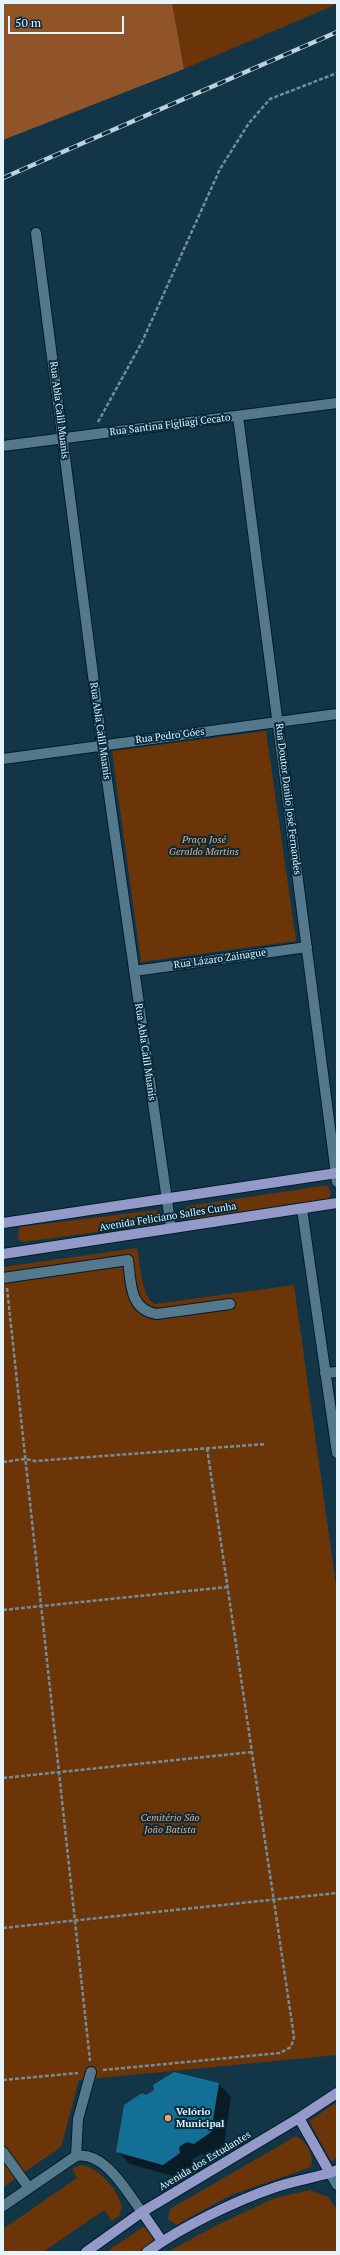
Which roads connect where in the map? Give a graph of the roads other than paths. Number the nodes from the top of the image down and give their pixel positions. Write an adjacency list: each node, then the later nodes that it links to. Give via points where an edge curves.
1 (36, 233): 4 (street, Rua Abla Calil Muanis)
2 (337, 403): 3 (street, Rua Santina Figliagi Cecato)
3 (238, 416): 4 (street, Rua Santina Figliagi Cecato); 7 (street, Rua Doutor Danilo José Fernandes)
4 (63, 438): 5 (street, Rua Santina Figliagi Cecato); 8 (street, Rua Abla Calil Muanis)
5 (3, 446)
6 (337, 714): 7 (street, Rua Pedro Góes)
7 (278, 722): 8 (street, Rua Pedro Góes); 10 (street, Rua Doutor Danilo José Fernandes)
8 (102, 745): 9 (street, Rua Pedro Góes); 11 (street, Rua Abla Calil Muanis)
9 (3, 759)
10 (307, 947): 11 (street, Rua Lázaro Zainague); 12 (street, Rua Doutor Danilo José Fernandes)
11 (134, 971): 13 (street, Rua Abla Calil Muanis)
12 (337, 1176): 13 (main road, Avenida Feliciano Salles Cunha)
13 (166, 1198): 16 (main road, Avenida Feliciano Salles Cunha); 17 (street, Rua Abla Calil Muanis)
14 (337, 1203): 15 (main road, Avenida Feliciano Salles Cunha)
15 (302, 1209): 17 (main road, Avenida Feliciano Salles Cunha); 22 (street)
16 (3, 1223)
17 (171, 1228): 18 (main road, Avenida Feliciano Salles Cunha)
18 (3, 1254)
19 (4, 1277): 20 (street, via 128,1260 133,1295 140,1307 149,1313)
20 (230, 1304)
21 (337, 1372): 22 (street)
22 (325, 1373): 23 (street)
23 (337, 1453)
24 (91, 2072): 28 (street, via 78,2119)
25 (337, 2093): 26 (main road, Avenida dos Estudantes)
26 (298, 2118): 29 (main road); 33 (main road, Avenida dos Estudantes)
27 (3, 2152): 31 (street)
28 (76, 2156): 31 (street); 33 (street, via 91,2156 102,2162)
29 (334, 2172): 30 (street); 34 (main road, via 276,2187 214,2213)
30 (337, 2185)
31 (29, 2188): 32 (street)
32 (3, 2206)
33 (142, 2212): 34 (main road); 35 (main road, Avenida dos Estudantes)
34 (162, 2241): 36 (main road)
35 (86, 2252)
36 (147, 2252)

